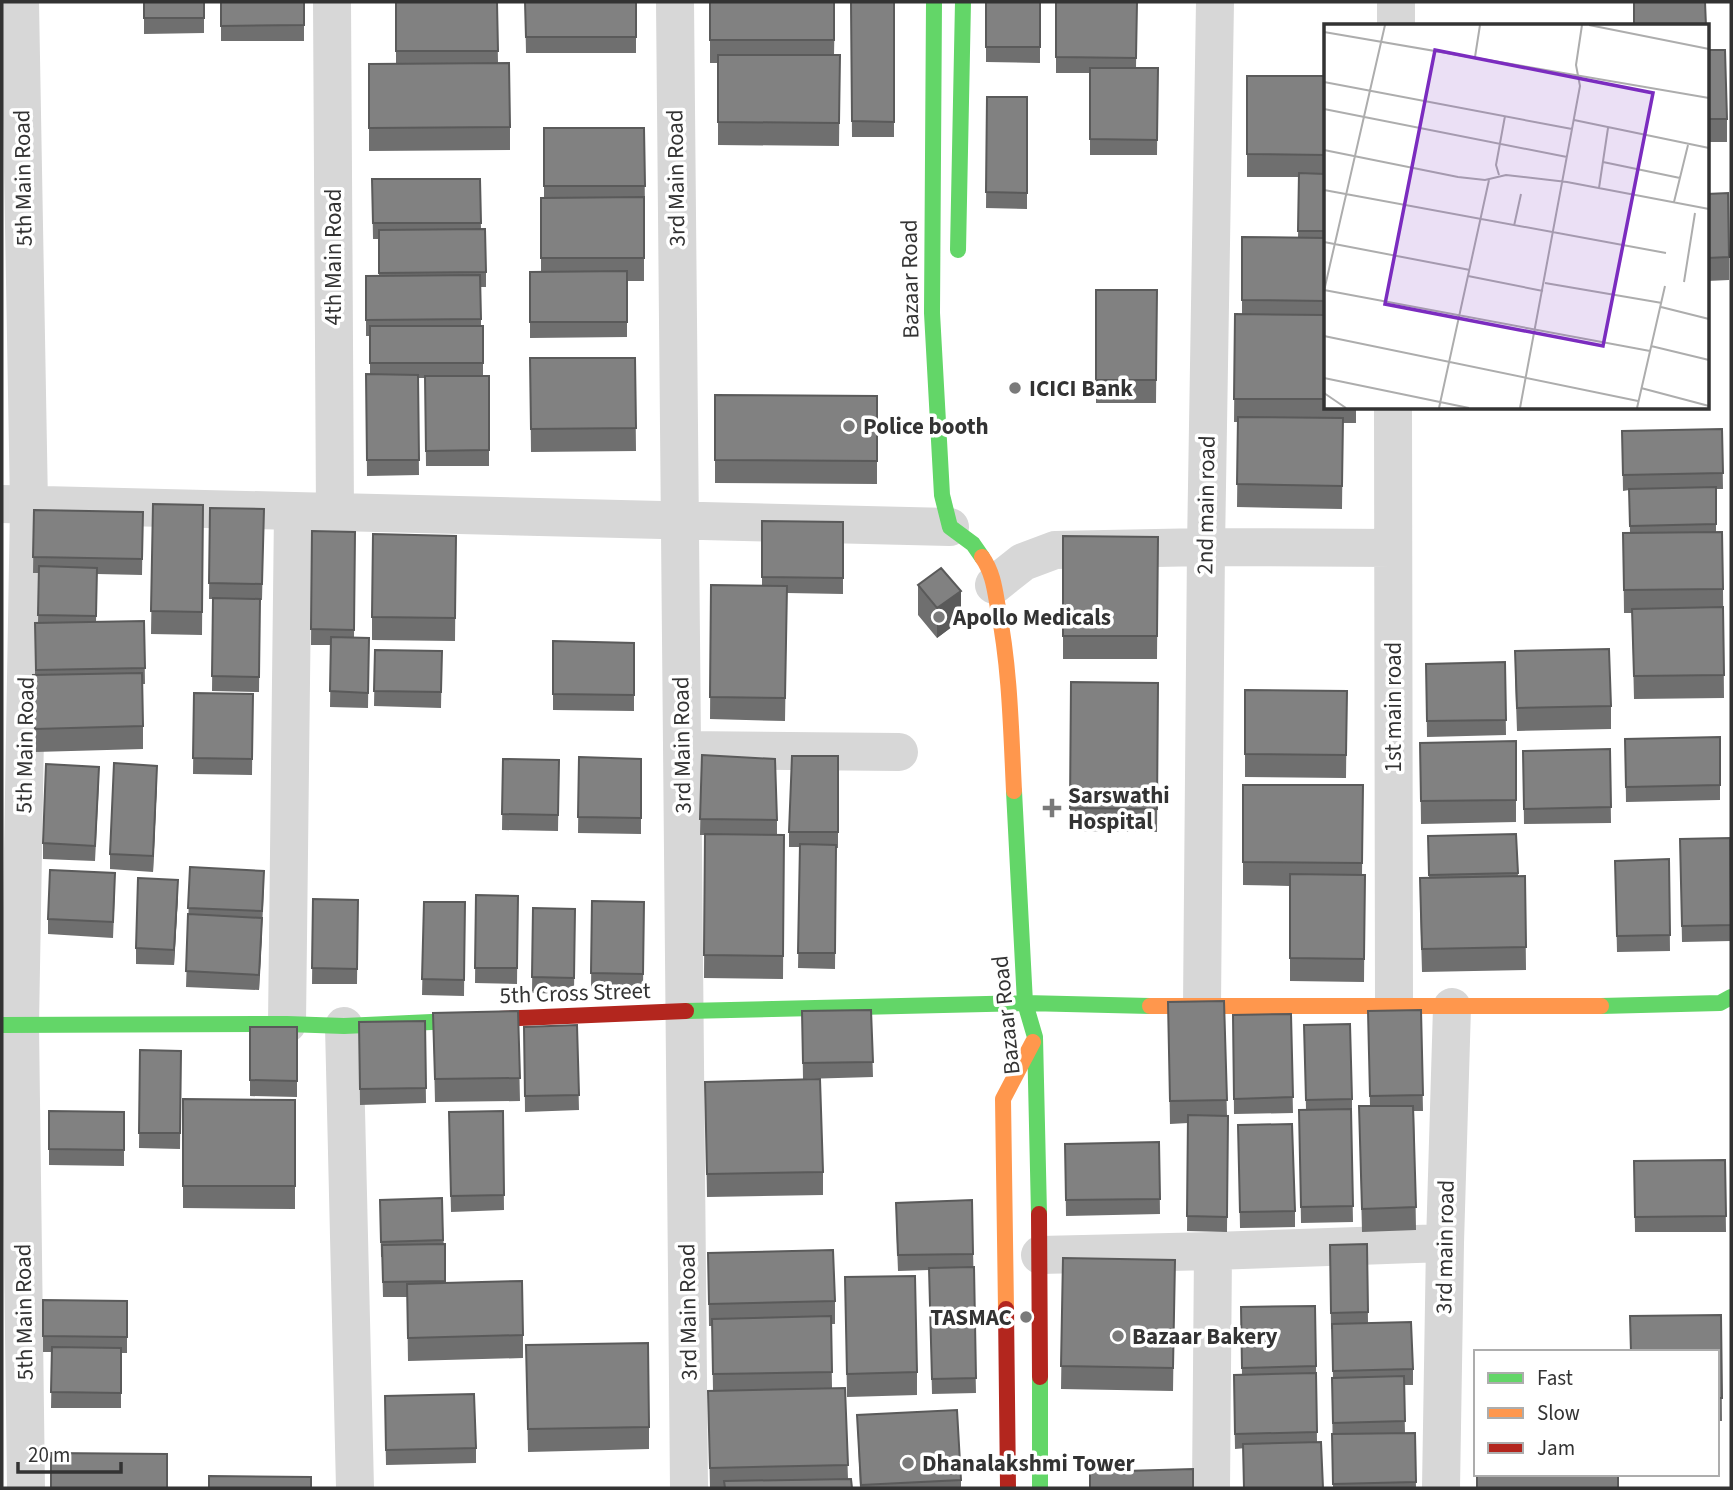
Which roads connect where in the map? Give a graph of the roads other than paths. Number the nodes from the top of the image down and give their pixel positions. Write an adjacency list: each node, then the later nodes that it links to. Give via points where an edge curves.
1 (20, 2): 11 (street, 5th Main Road)
2 (331, 2): 13 (street, 4th Main Road)
3 (675, 2): 14 (street, 3rd Main Road)
4 (934, 2): 15 (main road, Bazaar Road, via 932,313 942,495)
5 (963, 2): 9 (main road)
6 (1215, 2): 16 (street, 2nd main road)
7 (1396, 2): 8 (street)
8 (1396, 24)
9 (958, 260)
10 (1393, 410): 17 (street, 1st main road)
11 (15, 504): 12 (street); 28 (street, 5th Main Road)
12 (293, 511): 13 (street); 27 (street)
13 (335, 513): 14 (street)
14 (680, 521): 15 (street); 19 (street, 3rd Main Road)
15 (964, 531): 18 (main road, Bazaar Road, via 987,565)
16 (1206, 547): 17 (street); 18 (street, via 1055,550 1023,562); 24 (street, 2nd main road)
17 (1392, 548): 23 (street, 1st main road)
18 (994, 585): 22 (main road, Bazaar Road, via 1009,699)
19 (682, 750): 20 (street); 26 (street, 3rd Main Road)
20 (899, 752)
21 (1731, 997): 25 (main road, 5th Cross Street, via 1720,1003 1683,1005)
22 (1024, 1003): 24 (main road, 5th Cross Street); 26 (main road, 5th Cross Street); 30 (main road, Bazaar Road)
23 (1394, 1006): 24 (main road, 5th Cross Street); 25 (main road, 5th Cross Street)
24 (1202, 1007)
25 (1452, 1007): 31 (street, 3rd main road)
26 (684, 1011): 29 (main road, 5th Cross Street); 36 (street, 3rd Main Road)
27 (287, 1024): 28 (main road, 5th Cross Street); 29 (main road, 5th Cross Street)
28 (11, 1025): 34 (street, 5th Main Road)
29 (344, 1026): 35 (street)
30 (1035, 1037): 33 (main road, Bazaar Road); 37 (main road, via 1003,1099)
31 (1445, 1243): 32 (street); 40 (street, 3rd main road)
32 (1213, 1251): 33 (street); 39 (street)
33 (1040, 1255): 38 (main road, Bazaar Road)
34 (26, 1488)
35 (355, 1488)
36 (690, 1488)
37 (1008, 1488)
38 (1040, 1488)
39 (1211, 1488)
40 (1441, 1488)

